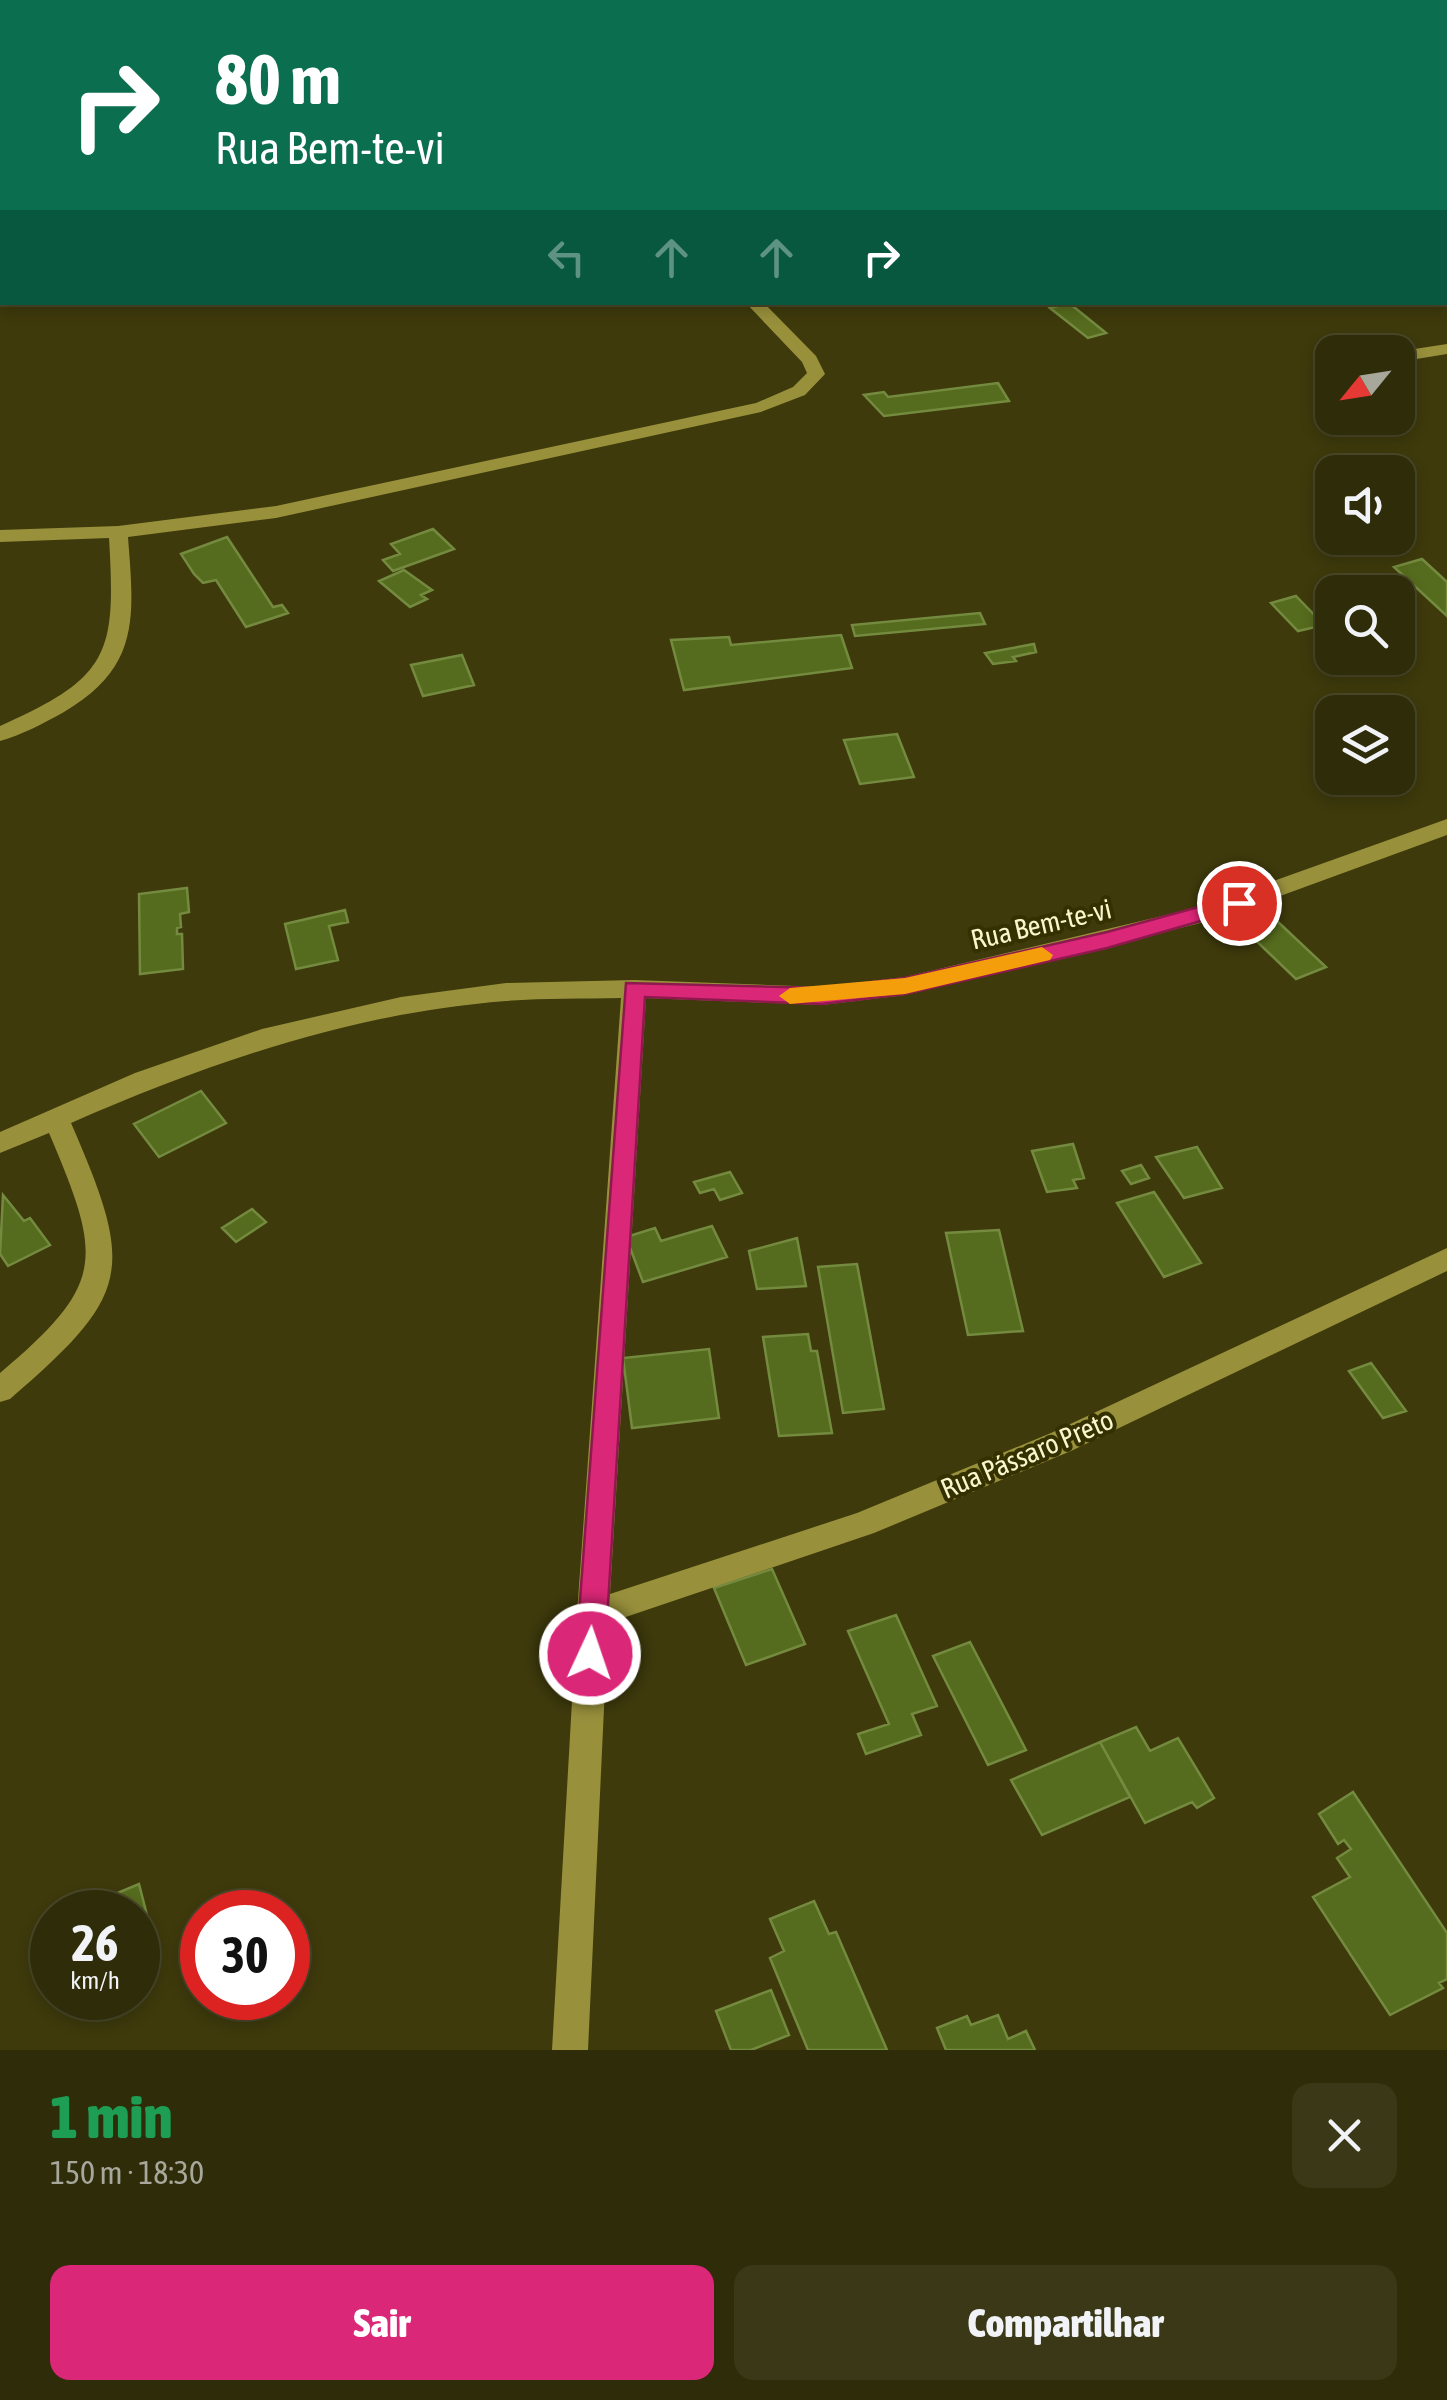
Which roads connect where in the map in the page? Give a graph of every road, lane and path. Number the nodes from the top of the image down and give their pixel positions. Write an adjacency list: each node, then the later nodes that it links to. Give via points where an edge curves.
1 (756, 305): 4 (street, via 816,374 799,391 762,407 276,512)
2 (1447, 349): 3 (street)
3 (1415, 354)
4 (118, 532): 5 (street); 6 (street, via 116,648 90,684)
5 (0, 536)
6 (0, 734)
7 (1447, 827): 8 (street, Rua Bem-te-vi, via 1209,913 905,986 822,996)
8 (634, 989): 9 (street, Rua Bem-te-vi, via 506,992 290,1030); 13 (street)
9 (56, 1116): 10 (street, Rua Bem-te-vi); 12 (street, via 98,1241 96,1286 69,1328)
10 (0, 1142)
11 (1447, 1259): 13 (street, Rua Pássaro Preto, via 1044,1449 863,1524)
12 (0, 1390)
13 (592, 1614): 14 (street)
14 (570, 2050)

